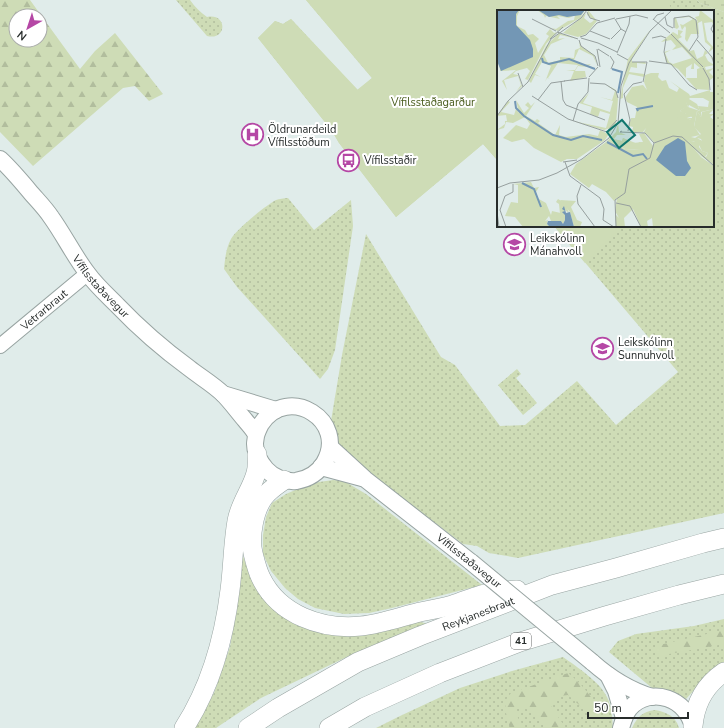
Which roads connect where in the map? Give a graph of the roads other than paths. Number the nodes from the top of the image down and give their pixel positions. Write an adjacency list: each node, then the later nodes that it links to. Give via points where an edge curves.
1 (0, 159): 2 (main road, Vífilsstaðavegur, via 50,215)
2 (88, 273): 3 (street, Vetrarbraut); 4 (main road, Vífilsstaðavegur, via 104,293 155,342)
3 (0, 346)
4 (223, 394): 5 (main road, Vífilsstaðavegur); 6 (main road, Vífilsstaðavegur)
5 (276, 410): 6 (main road, via 260,425); 7 (main road, Vífilsstaðavegur, via 292,406 310,410 324,423 329,434)
6 (256, 436): 8 (main road)
7 (330, 447): 9 (main road); 10 (main road, Vífilsstaðavegur)
8 (257, 454): 11 (main road, via 267,471); 20 (highway, via 257,471 237,519 230,589 221,642 207,684)
9 (321, 467): 10 (main road, Vífilsstaðavegur); 11 (main road, via 305,479)
10 (365, 479): 16 (main road, Vífilsstaðavegur, bridge)
11 (284, 480): 13 (highway, via 263,498 256,512 252,530 252,549 261,580 270,592 287,609 305,619 339,626 360,626 384,622 481,595)
12 (724, 538): 13 (highway, Reykjanesbraut)
13 (552, 584): 21 (highway, Reykjanesbraut, via 358,662)
14 (724, 584): 22 (highway, 41, via 520,642 440,673)
15 (724, 672): 19 (highway, via 702,695 694,715)
16 (608, 675): 17 (main road, Vífilsstaðavegur, via 631,689); 18 (main road, Vífilsstaðavegur, via 616,691)
17 (652, 697): 18 (main road, Vífilsstaðavegur, via 640,700 631,708); 19 (main road, Vífilsstaðavegur, via 674,700 686,711)
18 (622, 723)
19 (693, 727)
20 (184, 728)
21 (248, 728)
22 (329, 728)

